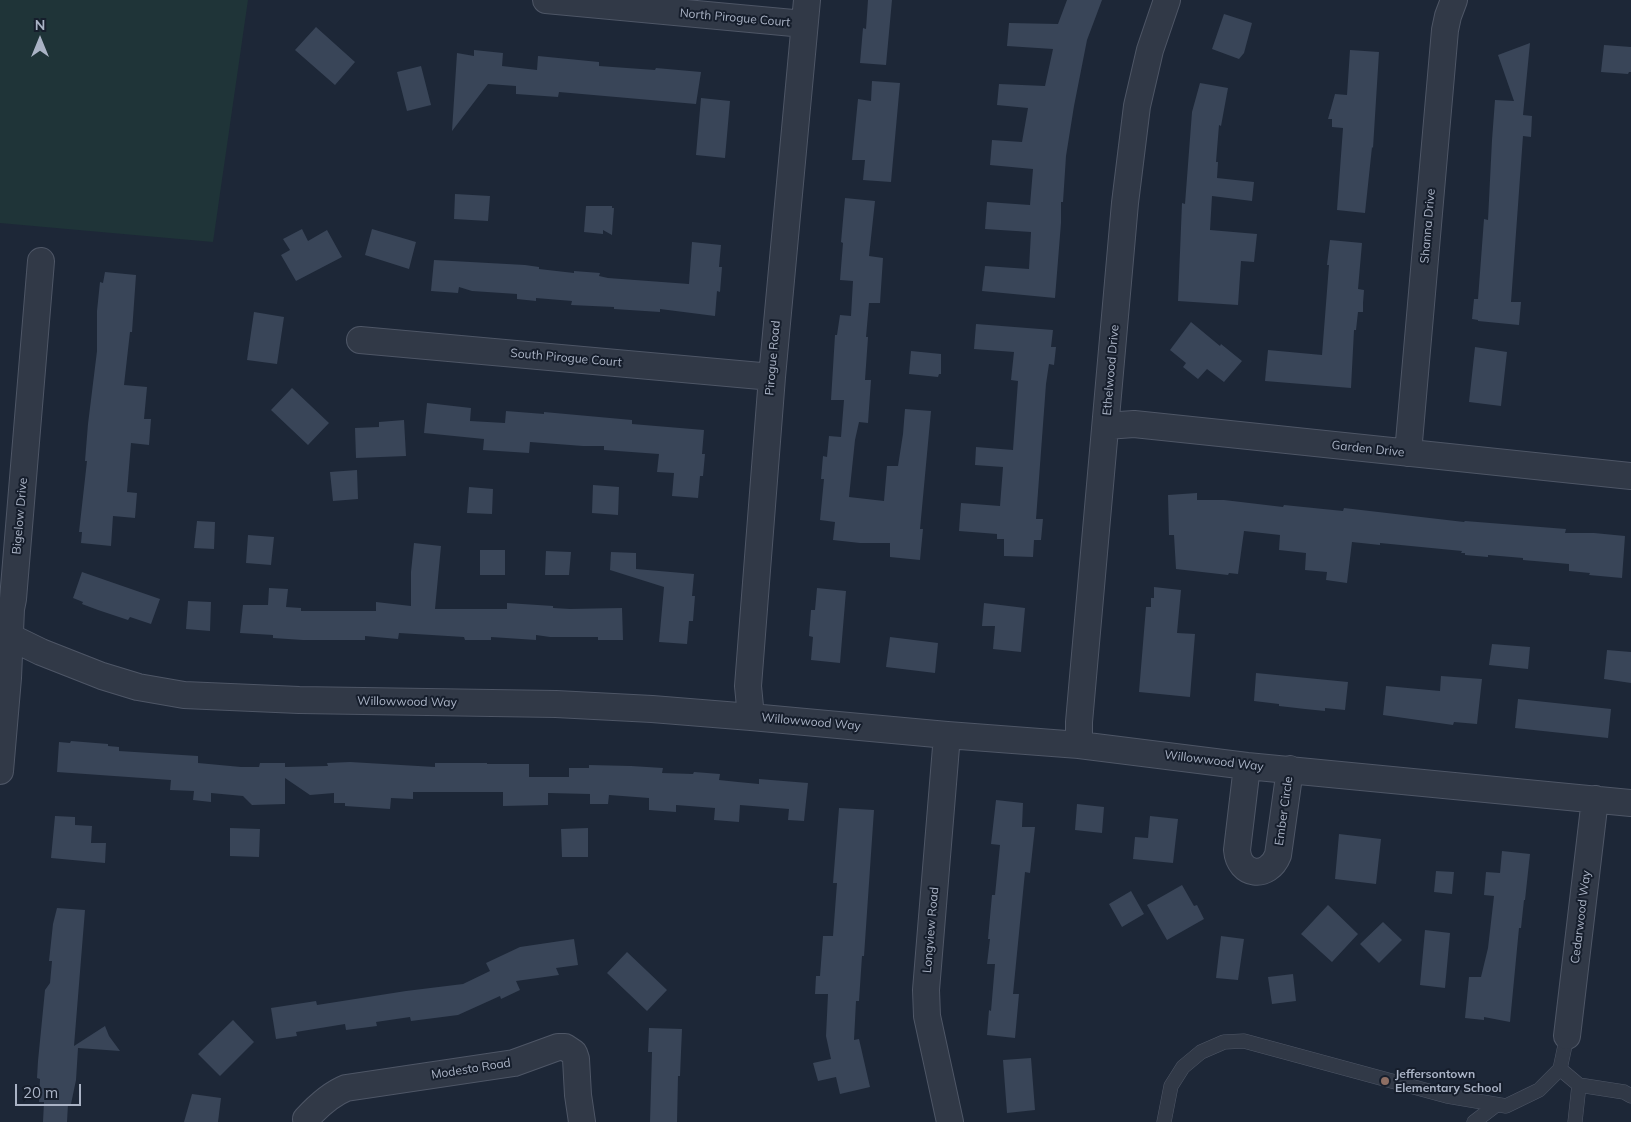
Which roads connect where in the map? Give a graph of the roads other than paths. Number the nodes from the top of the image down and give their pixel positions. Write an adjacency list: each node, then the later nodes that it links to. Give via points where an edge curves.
1 (546, 0): 4 (street, North Pirogue Court)
2 (1167, 0): 8 (street, Ethelwood Drive, via 1150,50 1137,106 1125,203)
3 (1454, 0): 9 (street, Shanna Drive, via 1446,30)
4 (806, 12): 7 (street, Pirogue Road)
5 (41, 261): 11 (street, Bigelow Drive)
6 (360, 340): 7 (street, South Pirogue Court)
7 (772, 376): 12 (street, Pirogue Road, via 748,686)
8 (1106, 426): 9 (street, Garden Drive, via 1134,424); 14 (street, Ethelwood Drive)
9 (1408, 453): 10 (street, Garden Drive)
10 (1631, 476)
11 (5, 634): 12 (street, Willowwood Way, via 102,676 138,688 184,695 556,704); 17 (street, Bigelow Drive)
12 (751, 716): 13 (street, Willowwood Way)
13 (947, 735): 14 (street, Willowwood Way); 27 (street, Longview Road, via 926,990 927,1016)
14 (1079, 744): 15 (street, Willowwood Way)
15 (1247, 766): 16 (street, Willowwood Way); 16 (street, Ember Circle, via 1237,850 1245,868 1258,872 1271,867 1278,856)
16 (1290, 769): 18 (street, Willowwood Way)
17 (0, 771)
18 (1595, 799): 19 (street, Willowwood Way); 20 (street, Cedarwood Way)
19 (1631, 803)
20 (1567, 1036): 21 (lane)
21 (1560, 1069): 22 (lane); 24 (lane, via 1539,1090 1506,1106)
22 (1579, 1085): 23 (lane); 31 (lane)
23 (1631, 1096)
24 (1495, 1106): 28 (lane, via 1244,1041 1224,1042 1201,1052 1183,1067 1171,1086); 29 (lane); 30 (lane)
25 (306, 1119): 26 (street, Modesto Road, via 346,1088 514,1063 565,1047 574,1053 576,1059)
26 (582, 1122)
27 (950, 1122)
28 (1164, 1122)
29 (1474, 1122)
30 (1493, 1122)
31 (1575, 1122)

